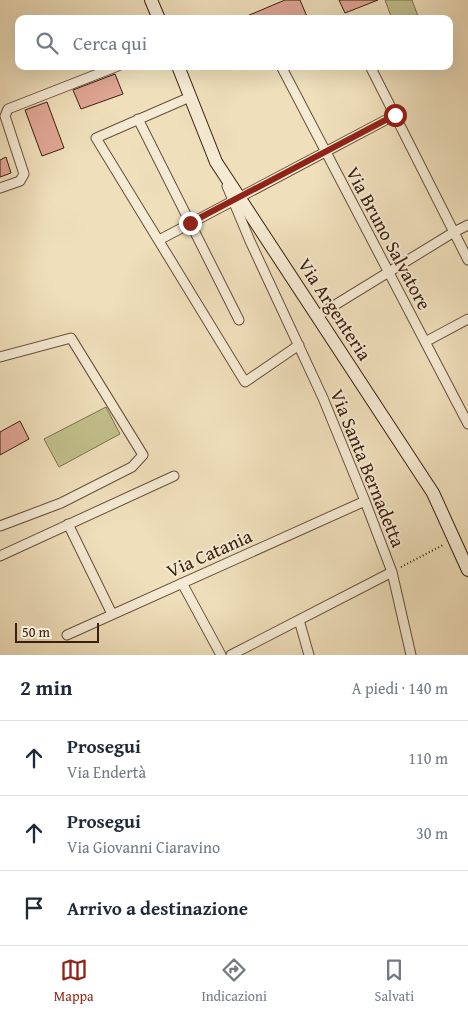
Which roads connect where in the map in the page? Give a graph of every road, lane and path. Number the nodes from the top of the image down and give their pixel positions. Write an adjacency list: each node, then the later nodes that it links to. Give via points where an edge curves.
1 (151, 0): 2 (main road)
2 (157, 15)
3 (108, 70): 11 (street, via 8,110 5,116 24,174 20,181)
4 (180, 70): 7 (main road, Via Argenteria)
5 (283, 70): 10 (street, Via Bruno Salvatore)
6 (372, 70): 8 (street)
7 (190, 97): 9 (street); 12 (main road, Via Argenteria, via 216,162)
8 (395, 115): 10 (street); 15 (street)
9 (138, 120): 13 (street); 16 (street, via 96,138)
10 (325, 151): 12 (street); 20 (street, Via Bruno Salvatore)
11 (0, 188)
12 (236, 198): 13 (street); 17 (main road, Via Argenteria); 18 (street, Via Santa Bernadetta)
13 (190, 223): 16 (street); 23 (street)
14 (468, 225): 15 (street)
15 (454, 232): 19 (street); 20 (street)
16 (159, 240): 25 (street, via 245,382)
17 (269, 244): 18 (street); 21 (main road, Via Argenteria)
18 (255, 250): 25 (street, Via Santa Bernadetta)
19 (468, 260)
20 (389, 272): 21 (street); 24 (street, Via Bruno Salvatore)
21 (317, 316): 32 (main road, Via Argenteria, via 433,493)
22 (468, 319): 24 (street)
23 (240, 320)
24 (425, 342): 27 (street, Via Bruno Salvatore)
25 (299, 345): 29 (street, Via Santa Bernadetta)
26 (0, 357): 31 (street, via 71,338 143,455 132,467 61,503)
27 (468, 424)
28 (174, 476): 30 (street)
29 (365, 501): 35 (street, Via Santa Bernadetta); 36 (street, Via Catania)
30 (68, 524): 33 (street); 37 (street)
31 (0, 526)
32 (454, 539): 34 (main road, Via Argenteria); 35 (path)
33 (0, 556)
34 (468, 570)
35 (392, 572): 38 (street); 43 (street, Via Santa Bernadetta)
36 (182, 583): 37 (street, Via Catania); 40 (street)
37 (112, 614): 39 (street, Via Catania)
38 (299, 620): 41 (street); 42 (street)
39 (67, 635)
40 (221, 655)
41 (231, 655)
42 (309, 655)
43 (411, 655)

